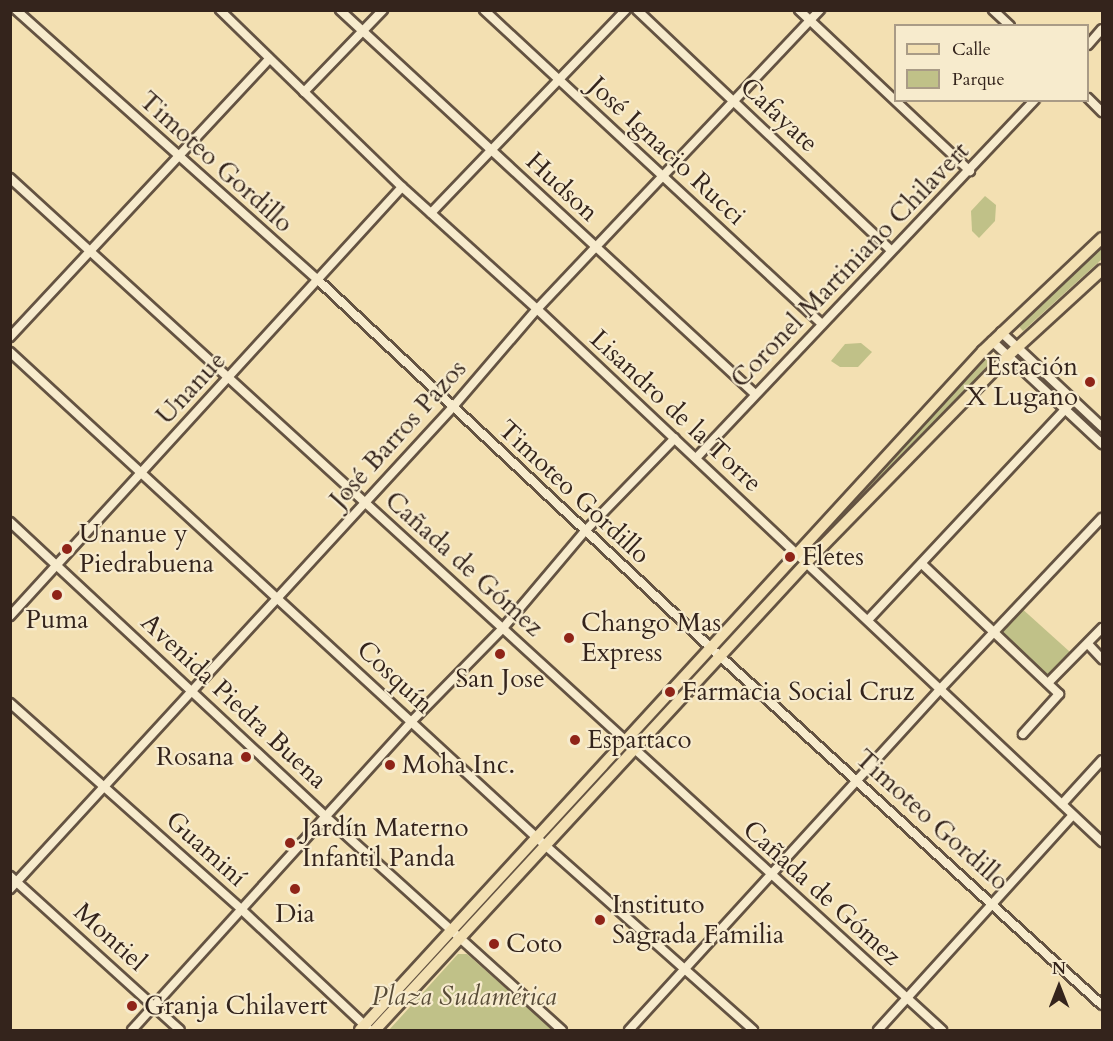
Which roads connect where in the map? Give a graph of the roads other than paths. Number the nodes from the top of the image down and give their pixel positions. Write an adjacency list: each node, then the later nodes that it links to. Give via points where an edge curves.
1 (16, 10): 26 (street, Timoteo Gordillo)
2 (220, 10): 16 (street, Lisandro de la Torre)
3 (340, 10): 14 (street, Hudson)
4 (383, 10): 14 (street)
5 (484, 10): 17 (street, José Ignacio Rucci)
6 (626, 10): 17 (street)
7 (638, 10): 21 (street, Cafayate)
8 (800, 10): 11 (street)
9 (820, 10): 11 (street, José Barros Pazos)
10 (993, 10): 12 (street)
11 (810, 21): 20 (street); 21 (street, José Barros Pazos)
12 (1008, 24)
13 (1102, 29): 15 (street)
14 (363, 32): 18 (street); 25 (street, Hudson)
15 (1089, 44)
16 (269, 59): 18 (street, Lisandro de la Torre); 26 (street)
17 (558, 80): 25 (street); 28 (street, José Ignacio Rucci)
18 (304, 92): 30 (street, Lisandro de la Torre)
19 (1089, 99): 24 (street)
20 (894, 100)
21 (734, 102): 28 (street, José Barros Pazos); 34 (street, Cafayate)
22 (896, 102): 27 (street)
23 (1033, 102): 27 (street, Coronel Martiniano Chilavert)
24 (1102, 112)
25 (494, 152): 31 (street); 33 (street, Hudson)
26 (178, 157): 35 (street); 37 (street, Timoteo Gordillo)
27 (970, 171): 34 (street, Coronel Martiniano Chilavert)
28 (663, 176): 33 (street, José Barros Pazos); 39 (street, José Ignacio Rucci)
29 (10, 178): 35 (street, Cañada de Gómez)
30 (402, 187): 31 (street, Lisandro de la Torre); 37 (street, Unanue)
31 (431, 213): 38 (street, Lisandro de la Torre)
32 (1102, 237): 40 (main road)
33 (596, 248): 38 (street, José Barros Pazos); 47 (street, Hudson)
34 (891, 250): 39 (street, Coronel Martiniano Chilavert)
35 (91, 251): 41 (street); 46 (street, Cañada de Gómez)
36 (1102, 270): 43 (main road)
37 (318, 280): 46 (street, Unanue); 49 (street, Timoteo Gordillo)
38 (537, 309): 49 (street, José Barros Pazos); 52 (street, Lisandro de la Torre)
39 (821, 323): 47 (street, Coronel Martiniano Chilavert)
40 (1001, 332): 42 (main road); 43 (street)
41 (10, 337)
42 (992, 341): 45 (street); 60 (main road, via 806,540)
43 (1017, 347): 45 (main road); 48 (street)
44 (10, 352): 55 (street, Cosquín)
45 (1008, 356): 50 (street); 60 (main road)
46 (230, 377): 55 (street, Unanue); 56 (street, Cañada de Gómez)
47 (755, 394): 54 (street, Coronel Martiniano Chilavert)
48 (1074, 400): 50 (street); 51 (street)
49 (452, 408): 56 (street, José Barros Pazos); 59 (street, Timoteo Gordillo)
50 (1065, 410): 53 (street); 62 (street)
51 (1102, 427)
52 (675, 438): 54 (street, Lisandro de la Torre); 59 (street)
53 (1102, 442)
54 (696, 458): 60 (street, Lisandro de la Torre)
55 (141, 473): 61 (street, Unanue); 63 (street, Cosquín)
56 (365, 503): 63 (street, José Barros Pazos); 66 (street, Cañada de Gómez)
57 (1102, 518): 68 (street)
58 (10, 522): 61 (street, Avenida Piedra Buena)
59 (585, 531): 66 (street); 70 (street, Timoteo Gordillo)
60 (802, 558): 65 (street, Lisandro de la Torre); 70 (main road); 71 (main road)
61 (58, 564): 64 (street, Unanue); 75 (street, Avenida Piedra Buena)
62 (922, 564): 65 (street); 68 (street)
63 (279, 596): 75 (street, José Barros Pazos); 77 (street, Cosquín)
64 (10, 616)
65 (868, 620): 74 (street, Lisandro de la Torre)
66 (503, 628): 77 (street); 79 (street, Cañada de Gómez)
67 (1102, 628): 69 (street)
68 (993, 633): 73 (street); 74 (street)
69 (1088, 644): 72 (street); 73 (street)
70 (711, 648): 71 (street, Timoteo Gordillo); 79 (main road)
71 (720, 656): 80 (main road); 82 (street, Timoteo Gordillo)
72 (1102, 659)
73 (1048, 683): 78 (street, via 1059,694)
74 (940, 688): 82 (street); 84 (street, Lisandro de la Torre)
75 (192, 691): 83 (street, José Barros Pazos); 86 (street, Avenida Piedra Buena)
76 (10, 703): 83 (street, Guaminí)
77 (411, 722): 86 (street); 87 (street, Cosquín)
78 (1023, 734)
79 (625, 741): 80 (street, Cañada de Gómez); 87 (main road)
80 (634, 751): 89 (main road); 90 (street, Cañada de Gómez)
81 (1102, 760): 84 (street)
82 (856, 780): 90 (street); 93 (street, Timoteo Gordillo)
83 (105, 787): 91 (street, José Barros Pazos); 94 (street, Guaminí)
84 (1062, 804): 85 (street, Lisandro de la Torre)
85 (1073, 815): 88 (street, Lisandro de la Torre); 93 (street)
86 (326, 817): 94 (street); 95 (street, Avenida Piedra Buena)
87 (537, 838): 89 (street, Cosquín); 95 (main road)
88 (1102, 842)
89 (547, 846): 95 (main road); 96 (street, Cosquín)
90 (769, 874): 96 (street); 97 (street, Cañada de Gómez)
91 (14, 879): 92 (street, José Barros Pazos); 99 (street, Montiel)
92 (10, 889)
93 (993, 904): 97 (street); 98 (street, Timoteo Gordillo)
94 (242, 910): 99 (street); 100 (street, Guaminí)
95 (456, 935): 100 (main road); 103 (street, Avenida Piedra Buena)
96 (685, 968): 104 (street); 105 (street, Cosquín)
97 (908, 999): 106 (street); 107 (street, Cañada de Gómez)
98 (1102, 1005)
99 (154, 1006): 101 (street); 102 (street, Montiel)
100 (367, 1029)
101 (132, 1030)
102 (180, 1030)
103 (562, 1030)
104 (629, 1030)
105 (753, 1030)
106 (878, 1030)
107 (942, 1030)

